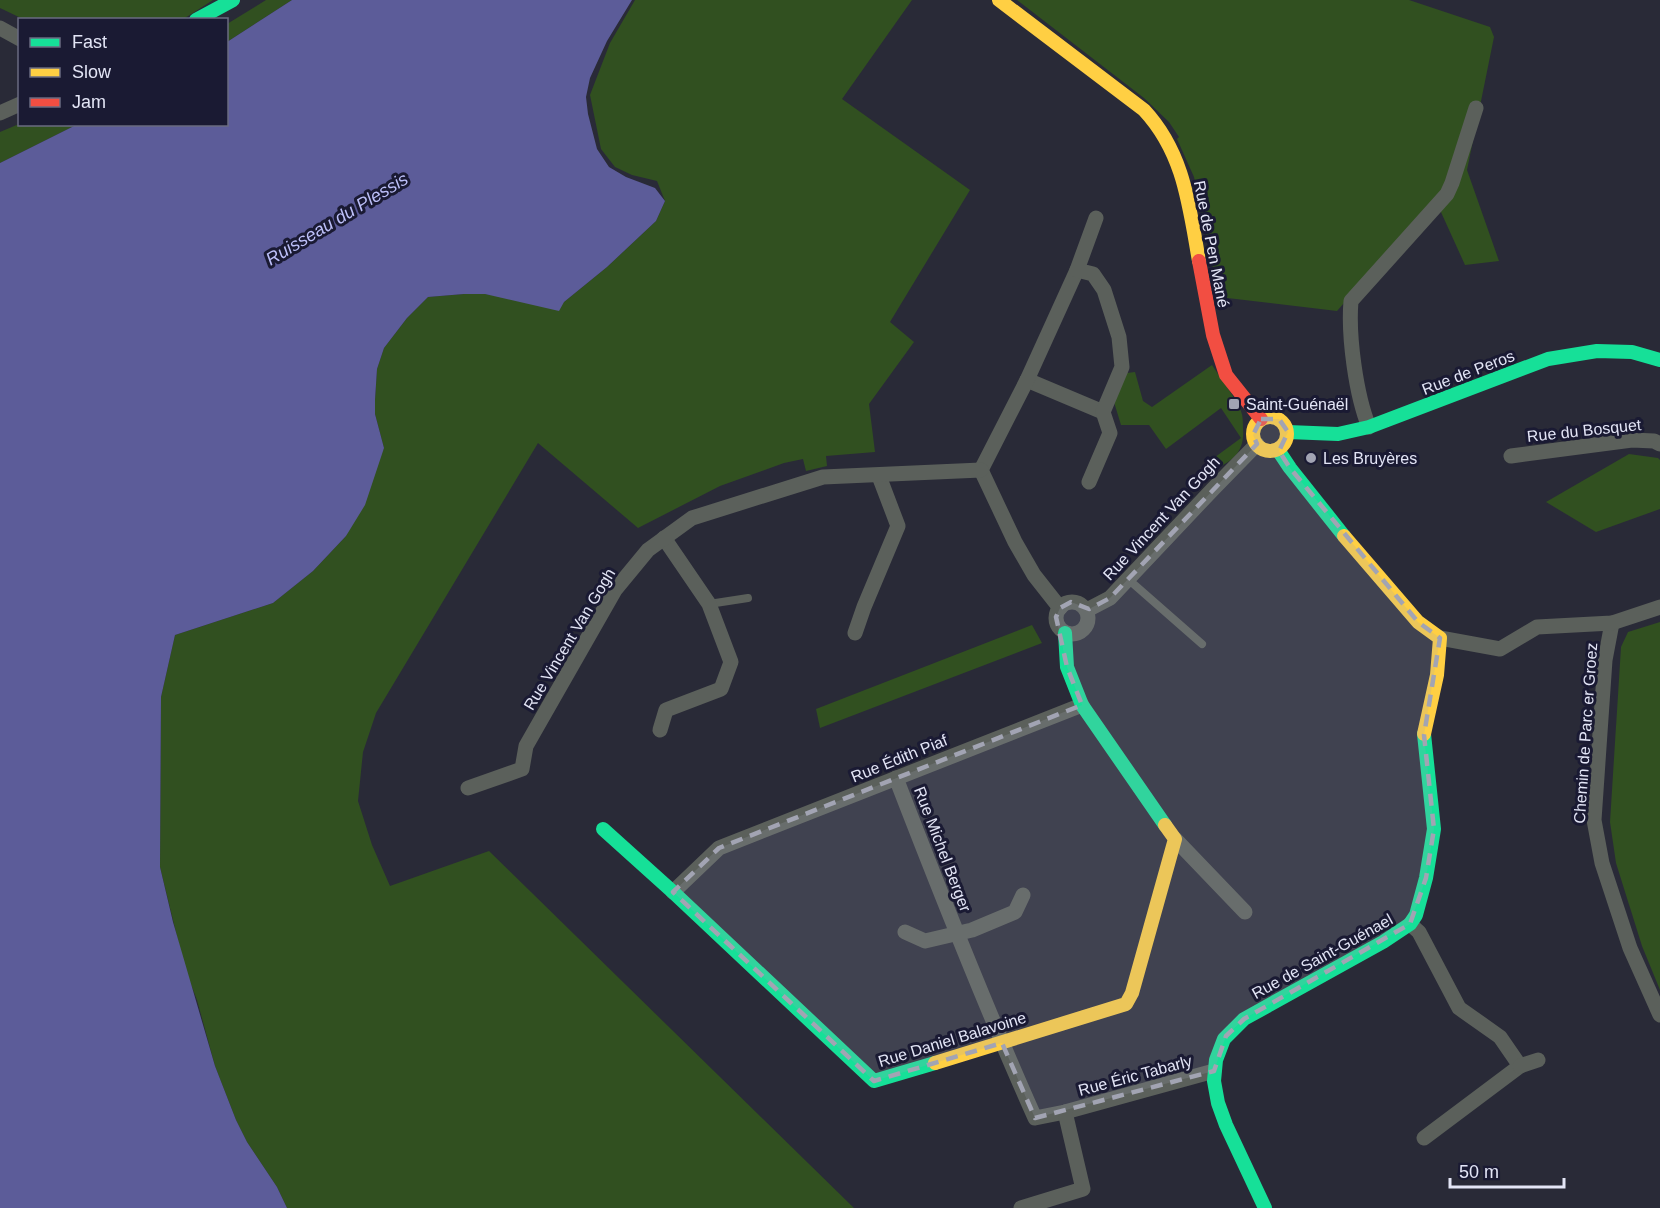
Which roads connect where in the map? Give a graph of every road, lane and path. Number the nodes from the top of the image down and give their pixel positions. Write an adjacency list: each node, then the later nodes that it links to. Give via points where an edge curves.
1 (233, 0): 3 (street)
2 (999, 0): 14 (street, Rue de Pen Mané, via 1144,110 1167,140 1187,194 1213,335 1226,375)
3 (200, 18)
4 (0, 28): 5 (street)
5 (18, 38)
6 (18, 106): 8 (street)
7 (1476, 108): 15 (street, via 1447,194 1351,301 1354,362)
8 (0, 113)
9 (1096, 218): 10 (street)
10 (1077, 270): 12 (street); 13 (street, via 1093,274 1104,290 1119,337 1122,367)
11 (1660, 360): 15 (street, Rue de Peros, via 1632,352 1598,351 1548,359)
12 (1027, 380): 13 (street); 21 (street)
13 (1103, 412): 23 (street, via 1110,433)
14 (1260, 419): 16 (street, via 1273,416 1284,423); 17 (street, via 1253,435)
15 (1369, 427): 16 (street, Rue de Peros, via 1338,434)
16 (1288, 432): 19 (street)
17 (1257, 444): 19 (street, via 1267,451); 25 (street, Rue Vincent Van Gogh)
18 (1660, 444): 20 (street, Rue du Bosquet, via 1632,440)
19 (1278, 450): 34 (street, via 1351,545 1418,622)
20 (1511, 456)
21 (981, 470): 22 (street, Rue Vincent Van Gogh); 29 (street, via 1034,575)
22 (879, 476): 24 (street, Rue Vincent Van Gogh, via 823,477 692,518); 32 (street, via 898,526)
23 (1089, 482)
24 (664, 538): 27 (street); 39 (street, Rue Vincent Van Gogh, via 648,550 615,590 526,746 522,769)
25 (1129, 580): 30 (street, Rue Vincent Van Gogh, via 1110,598); 35 (lane)
26 (748, 598): 27 (lane)
27 (709, 604): 37 (street, via 731,662 721,689 666,710)
28 (1660, 607): 31 (street)
29 (1060, 608): 30 (street, via 1077,602); 33 (street, via 1056,622)
30 (1087, 610): 33 (street, via 1085,630 1076,635)
31 (1612, 623): 34 (street, via 1537,627 1500,648); 48 (street, Chemin de Parc er Groez, via 1605,660 1594,820 1602,863 1630,948)
32 (855, 633)
33 (1065, 633): 36 (street, via 1066,667)
34 (1440, 638): 45 (street, Rue de Saint-Guénael, via 1437,675 1424,735 1434,829 1426,878)
35 (1202, 644)
36 (1082, 705): 38 (street, Rue Édith Piaf); 41 (street)
37 (660, 730)
38 (896, 778): 42 (street, Rue Édith Piaf, via 719,848); 47 (street, Rue Michel Berger)
39 (468, 788)
40 (603, 829): 42 (street, Rue Daniel Balavoine)
41 (1175, 839): 44 (street); 49 (street, Rue Daniel Balavoine, via 1126,1004)
42 (673, 892): 49 (street, Rue Daniel Balavoine, via 874,1081)
43 (1023, 895): 47 (street, Rue Michel Berger, via 1015,912)
44 (1245, 912)
45 (1410, 924): 51 (street, via 1419,932 1459,1008 1500,1037); 52 (street, Rue de Saint-Guénael, via 1244,1018 1226,1036)
46 (906, 932): 47 (street, Rue Michel Berger, via 925,941)
47 (956, 933): 49 (street, Rue Michel Berger)
48 (1660, 1015)
49 (1002, 1043): 54 (street, Rue Michel Berger)
50 (1538, 1060): 51 (street)
51 (1520, 1066): 55 (street)
52 (1214, 1071): 53 (street, Rue Éric Tabarly); 57 (street, Rue de Saint-Guénael, via 1214,1091 1220,1110)
53 (1065, 1112): 54 (street, Rue Éric Tabarly); 56 (street, Rue Éric Tabarly, via 1083,1190)
54 (1035, 1118)
55 (1424, 1138)
56 (1021, 1208)
57 (1265, 1208)

